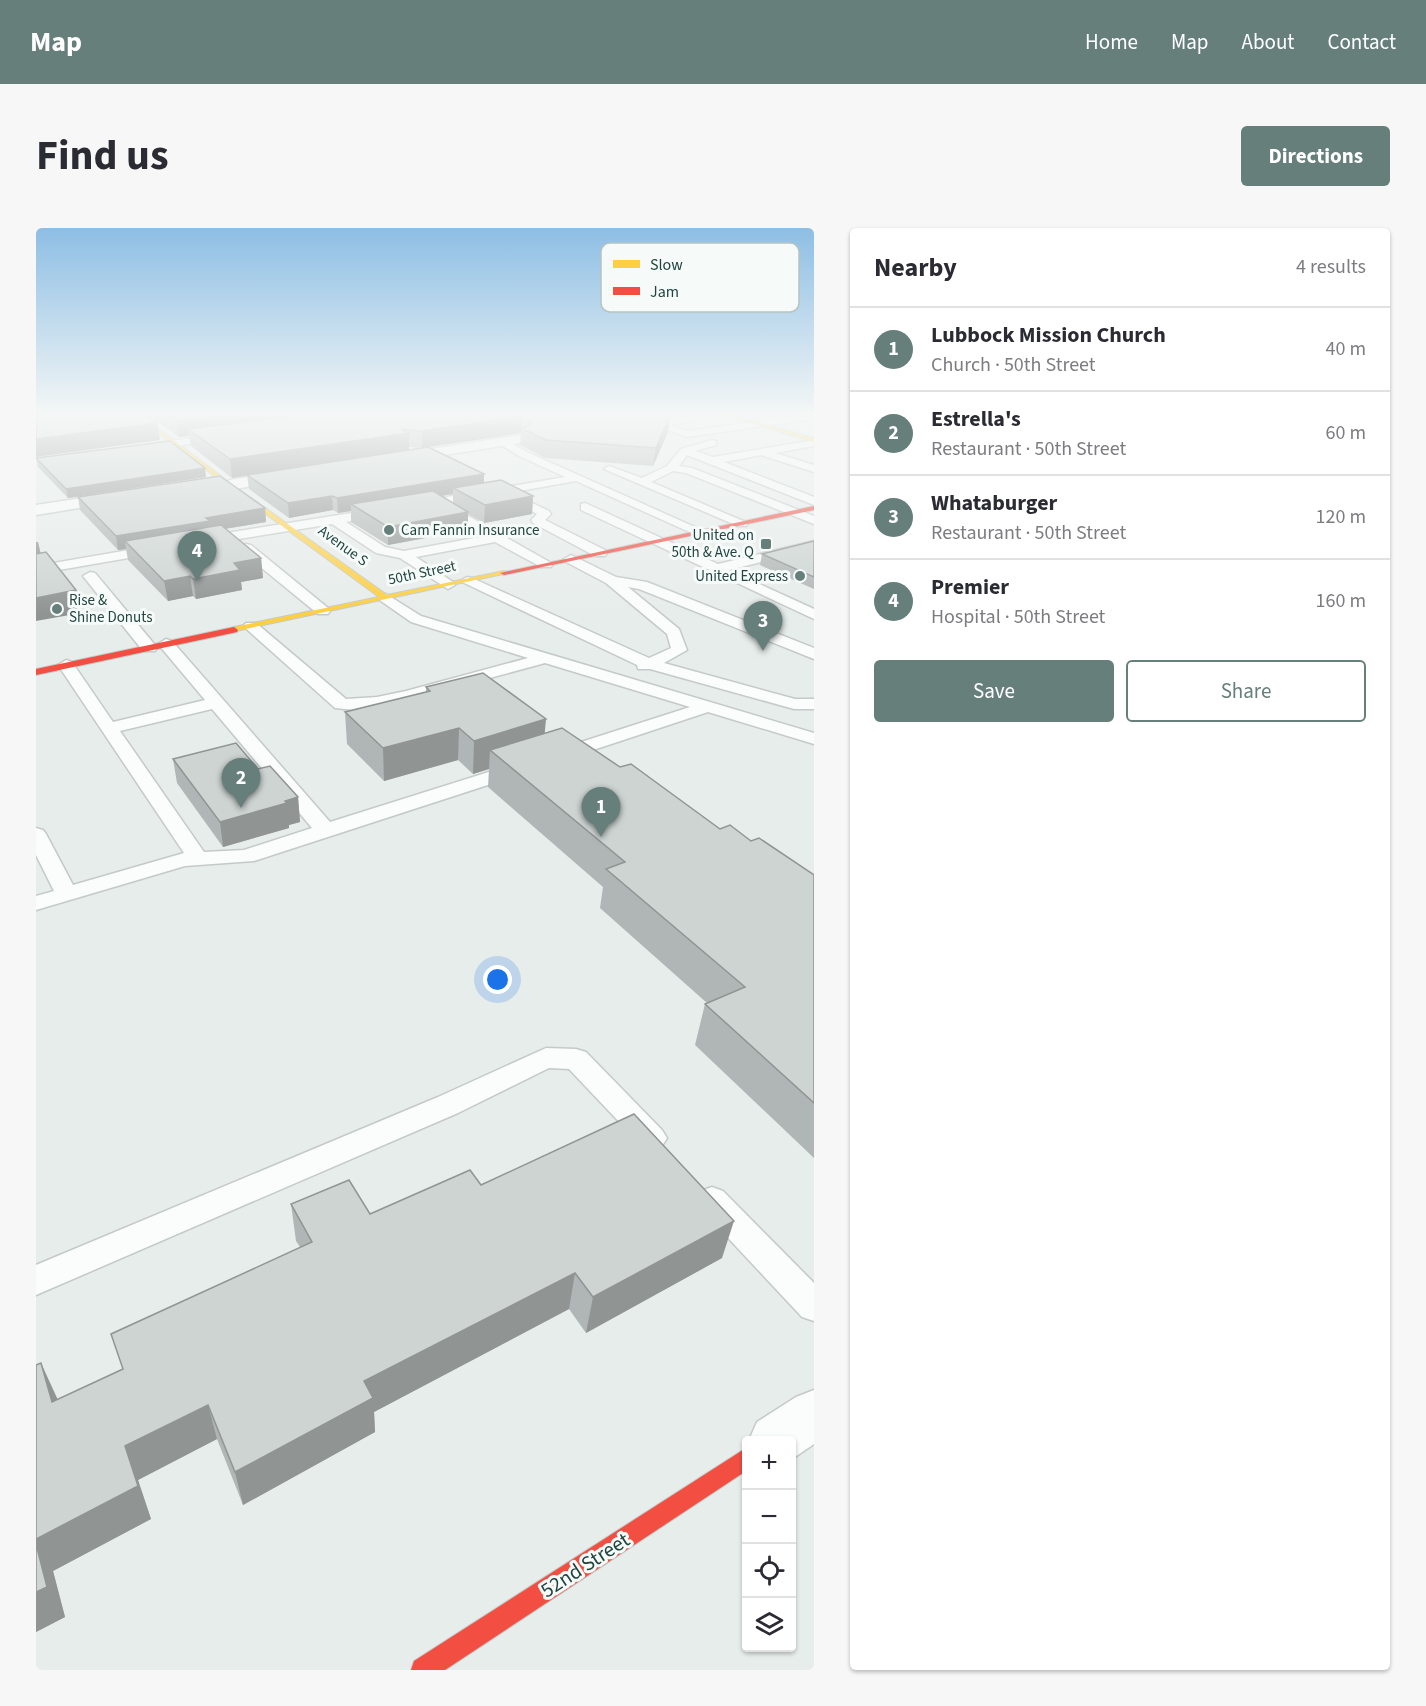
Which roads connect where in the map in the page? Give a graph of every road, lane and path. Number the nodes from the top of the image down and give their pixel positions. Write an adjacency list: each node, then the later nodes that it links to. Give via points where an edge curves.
1 (223, 480): 11 (main road, Avenue S)
2 (247, 480): 11 (street)
3 (561, 480): 9 (lane)
4 (581, 480): 28 (lane)
5 (638, 480): 10 (lane)
6 (646, 480): 10 (lane)
7 (714, 480): 13 (lane)
8 (783, 480): 18 (lane)
9 (549, 482): 15 (lane); 16 (lane, via 561,489)
10 (642, 482): 17 (lane)
11 (227, 483): 12 (street); 27 (main road, Avenue S)
12 (201, 484)
13 (741, 491): 17 (lane); 23 (lane)
14 (142, 493): 22 (street)
15 (478, 495): 16 (lane); 19 (lane)
16 (513, 497): 33 (lane, via 545,514 537,520)
17 (689, 501): 26 (lane)
18 (814, 501)
19 (436, 503): 24 (lane); 29 (lane)
20 (585, 507): 31 (lane)
21 (814, 508): 23 (main road, 50th Street)
22 (36, 510)
23 (794, 512): 25 (lane); 26 (main road, 50th Street)
24 (335, 520): 27 (lane); 34 (lane, via 381,550)
25 (814, 520)
26 (742, 523): 28 (main road, 50th Street)
27 (287, 526): 30 (main road, Avenue S); 38 (lane)
28 (700, 532): 31 (main road, 50th Street)
29 (497, 537): 34 (lane); 36 (lane)
30 (304, 538): 43 (main road, Avenue S); 46 (lane, via 241,549)
31 (656, 541): 33 (main road, 50th Street); 37 (lane)
32 (814, 545): 37 (lane)
33 (600, 553): 35 (main road, 50th Street)
34 (404, 555): 42 (lane)
35 (571, 559): 36 (main road, 50th Street); 40 (lane)
36 (546, 564): 41 (main road, 50th Street)
37 (716, 569): 45 (lane)
38 (36, 570)
39 (90, 576): 49 (lane)
40 (611, 580): 50 (lane, via 642,585); 52 (lane, via 674,632 679,650)
41 (467, 581): 42 (main road, 50th Street); 52 (lane)
42 (448, 585): 43 (main road, 50th Street)
43 (386, 598): 46 (main road, 50th Street); 51 (lane, via 416,619)
44 (814, 600): 45 (lane)
45 (793, 605): 47 (lane)
46 (323, 611): 48 (main road, 50th Street)
47 (814, 615)
48 (251, 626): 49 (main road, 50th Street); 51 (lane, via 346,706 378,702)
49 (157, 646): 53 (main road, 50th Street); 56 (lane)
50 (814, 654)
51 (545, 658): 55 (lane)
52 (649, 664): 55 (lane); 57 (lane, via 794,704)
53 (66, 665): 54 (main road, 50th Street); 59 (lane)
54 (36, 672)
55 (613, 678): 58 (lane)
56 (216, 703): 59 (lane); 61 (lane)
57 (814, 704)
58 (707, 707): 60 (lane); 61 (lane)
59 (109, 728): 63 (lane)
60 (811, 737)
61 (326, 831): 63 (lane, via 246,855)
62 (36, 834): 64 (lane)
63 (198, 859): 64 (lane)
64 (67, 894): 65 (lane)
65 (36, 903)
66 (36, 1280): 67 (lane, via 448,1105 546,1058 576,1059)
67 (814, 1306)
68 (814, 1415): 69 (street)
69 (781, 1436)
70 (742, 1462): 71 (main road, 52nd Street)
71 (423, 1670)

